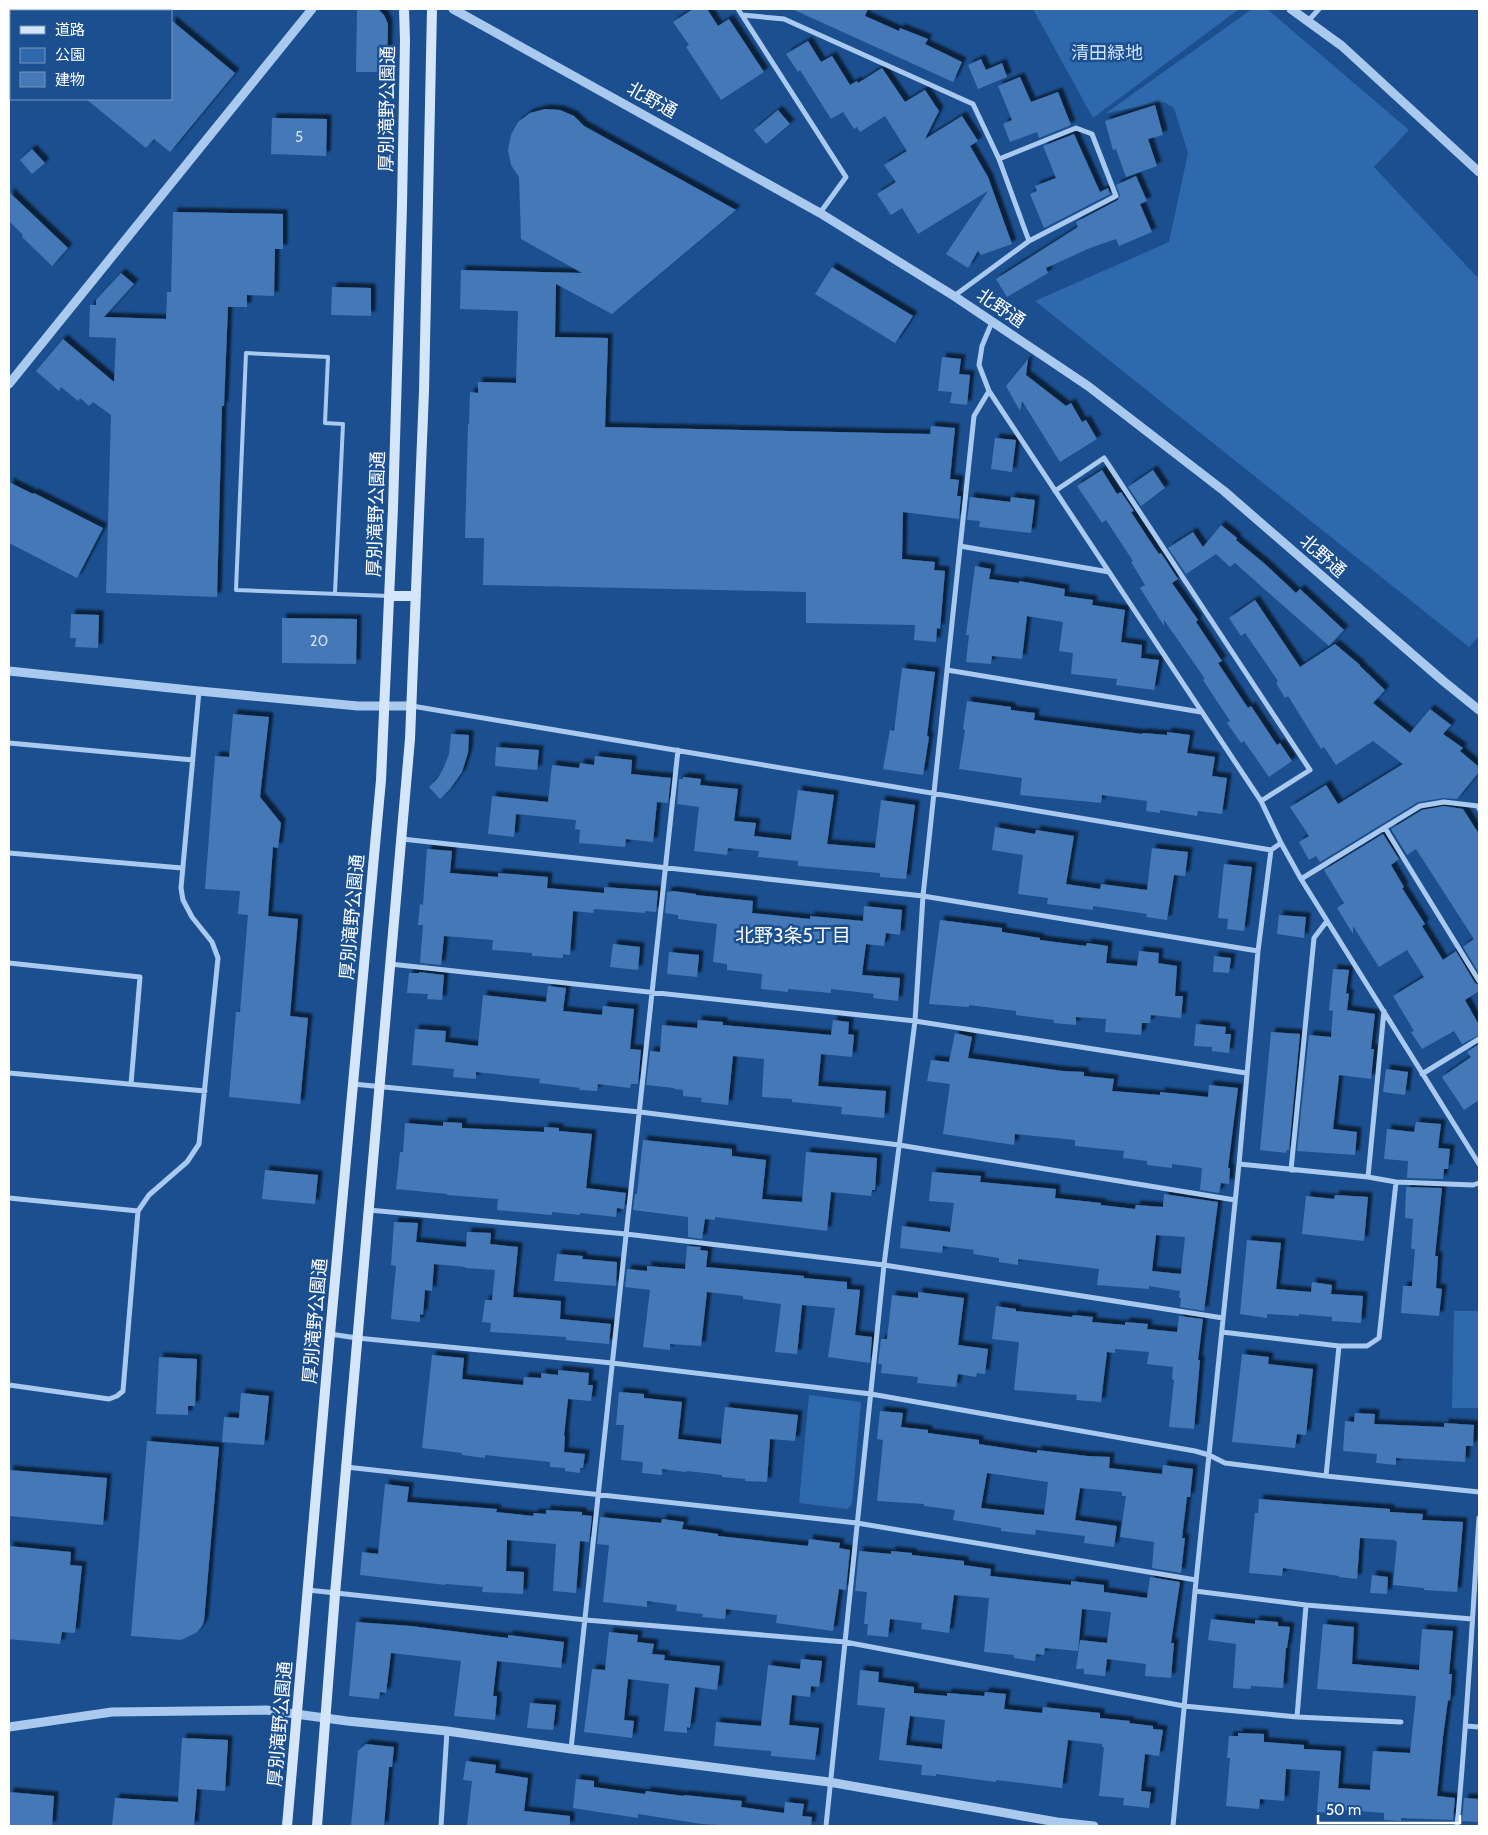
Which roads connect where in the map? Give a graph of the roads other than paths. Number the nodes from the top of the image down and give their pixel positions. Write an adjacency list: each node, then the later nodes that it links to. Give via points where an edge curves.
1 (312, 9): 16 (street)
2 (404, 9): 22 (main road, 厚別滝野公園通, via 402,205)
3 (432, 9): 23 (main road, via 428,254)
4 (453, 9): 12 (street, 北野通)
5 (738, 9): 8 (street)
6 (1291, 9): 9 (street)
7 (1319, 9): 9 (street)
8 (742, 15): 10 (street, via 784,19 973,104); 12 (street, via 846,177)
9 (1308, 21): 11 (street, via 1342,46)
10 (999, 159): 13 (street); 13 (street, via 1076,128 1092,134 1116,196)
11 (1479, 172)
12 (820, 213): 14 (street, 北野通)
13 (1029, 242): 14 (street)
14 (954, 296): 15 (street, 北野通)
15 (992, 322): 17 (street, via 982,346 979,365); 29 (street, 北野通, via 1088,386 1224,491)
16 (9, 384)
17 (989, 391): 18 (street); 19 (street, via 974,416)
18 (1055, 491): 20 (street); 35 (street, via 1104,458 1110,466 1310,770)
19 (960, 546): 20 (street); 24 (street)
20 (1110, 572): 30 (street)
21 (335, 593): 21 (lane, via 236,590 246,353 328,357 325,423 343,424); 22 (lane)
22 (389, 596): 23 (main road); 27 (main road, 厚別滝野公園通)
23 (416, 596): 28 (main road)
24 (947, 670): 30 (street); 34 (street)
25 (9, 671): 26 (street)
26 (199, 691): 27 (street, via 358,706); 33 (street)
27 (385, 705): 28 (street); 59 (main road, 厚別滝野公園通, via 381,780)
28 (412, 706): 32 (street); 38 (main road)
29 (1479, 710)
30 (1201, 712): 35 (street)
31 (9, 743): 33 (street)
32 (678, 750): 34 (street); 43 (street)
33 (193, 760): 42 (street)
34 (934, 794): 40 (street); 45 (street)
35 (1261, 801): 39 (street)
36 (1479, 809): 37 (street, via 1478,806 1444,802 1420,806)
37 (1385, 828): 44 (street); 50 (street)
38 (402, 840): 43 (street); 49 (main road)
39 (1280, 843): 40 (street); 44 (street)
40 (1271, 850): 47 (street)
41 (9, 853): 42 (street)
42 (182, 868): 61 (street, via 183,900 212,942 218,958)
43 (665, 868): 45 (street); 51 (street)
44 (1301, 880): 46 (street)
45 (923, 896): 47 (street); 53 (street)
46 (1327, 921): 52 (street); 66 (street, via 1314,938)
47 (1258, 951): 56 (street)
48 (9, 963): 58 (street, via 140,978)
49 (390, 964): 51 (street); 60 (main road)
50 (1479, 981)
51 (652, 992): 53 (street); 62 (street)
52 (1384, 1011): 57 (street); 67 (street)
53 (915, 1021): 56 (street); 63 (street)
54 (1479, 1039): 57 (street)
55 (9, 1072): 58 (street)
56 (1246, 1073): 64 (street)
57 (1422, 1074): 65 (street)
58 (131, 1084): 61 (street)
59 (352, 1084): 60 (street); 78 (main road, 厚別滝野公園通)
60 (379, 1086): 62 (street); 72 (main road)
61 (205, 1091): 73 (street, via 199,1144 187,1162 149,1195)
62 (640, 1112): 63 (street); 74 (street)
63 (899, 1145): 71 (street); 75 (street)
64 (1239, 1164): 66 (street); 71 (street)
65 (1479, 1164)
66 (1291, 1170): 67 (street)
67 (1368, 1177): 68 (street)
68 (1396, 1182): 69 (street); 80 (street, via 1379,1338 1367,1346)
69 (1479, 1183)
70 (9, 1198): 73 (street)
71 (1234, 1200): 76 (street)
72 (369, 1210): 74 (street); 79 (main road)
73 (138, 1212): 82 (street, via 123,1391 109,1399)
74 (626, 1234): 75 (street); 81 (street)
75 (884, 1265): 76 (street); 83 (street)
76 (1223, 1318): 77 (street)
77 (1222, 1332): 80 (street); 84 (street)
78 (330, 1334): 79 (street); 92 (main road, 厚別滝野公園通)
79 (357, 1338): 81 (street); 85 (main road)
80 (1339, 1346): 86 (street)
81 (612, 1363): 83 (street); 88 (street)
82 (9, 1385)
83 (871, 1394): 84 (street); 90 (street)
84 (1210, 1455): 86 (street, via 1225,1463); 91 (street)
85 (346, 1467): 88 (street); 94 (main road)
86 (1326, 1476): 87 (street)
87 (1479, 1492)
88 (598, 1494): 90 (street); 97 (street)
89 (1479, 1518): 96 (street)
90 (857, 1523): 91 (street); 98 (street)
91 (1196, 1580): 93 (street)
92 (308, 1590): 94 (street); 100 (main road, 厚別滝野公園通)
93 (1195, 1591): 95 (street); 99 (street)
94 (335, 1594): 97 (street); 102 (main road)
95 (1306, 1605): 96 (street); 101 (street)
96 (1472, 1619): 104 (street)
97 (586, 1620): 98 (street); 108 (street)
98 (845, 1642): 99 (street); 109 (street)
99 (1184, 1706): 101 (street); 116 (street)
100 (297, 1714): 102 (street); 105 (street, via 266,1710 112,1712); 111 (main road, 厚別滝野公園通)
101 (1297, 1717): 103 (street)
102 (325, 1718): 107 (street); 112 (main road)
103 (1401, 1722)
104 (1466, 1726): 106 (street); 117 (street)
105 (9, 1727)
106 (1479, 1727)
107 (447, 1731): 108 (street); 113 (street)
108 (571, 1749): 109 (street)
109 (829, 1782): 110 (street); 114 (street)
110 (1057, 1824): 115 (street)
111 (287, 1826)
112 (317, 1826)
113 (441, 1826)
114 (826, 1826)
115 (1094, 1826)
116 (1173, 1826)
117 (1457, 1826)

